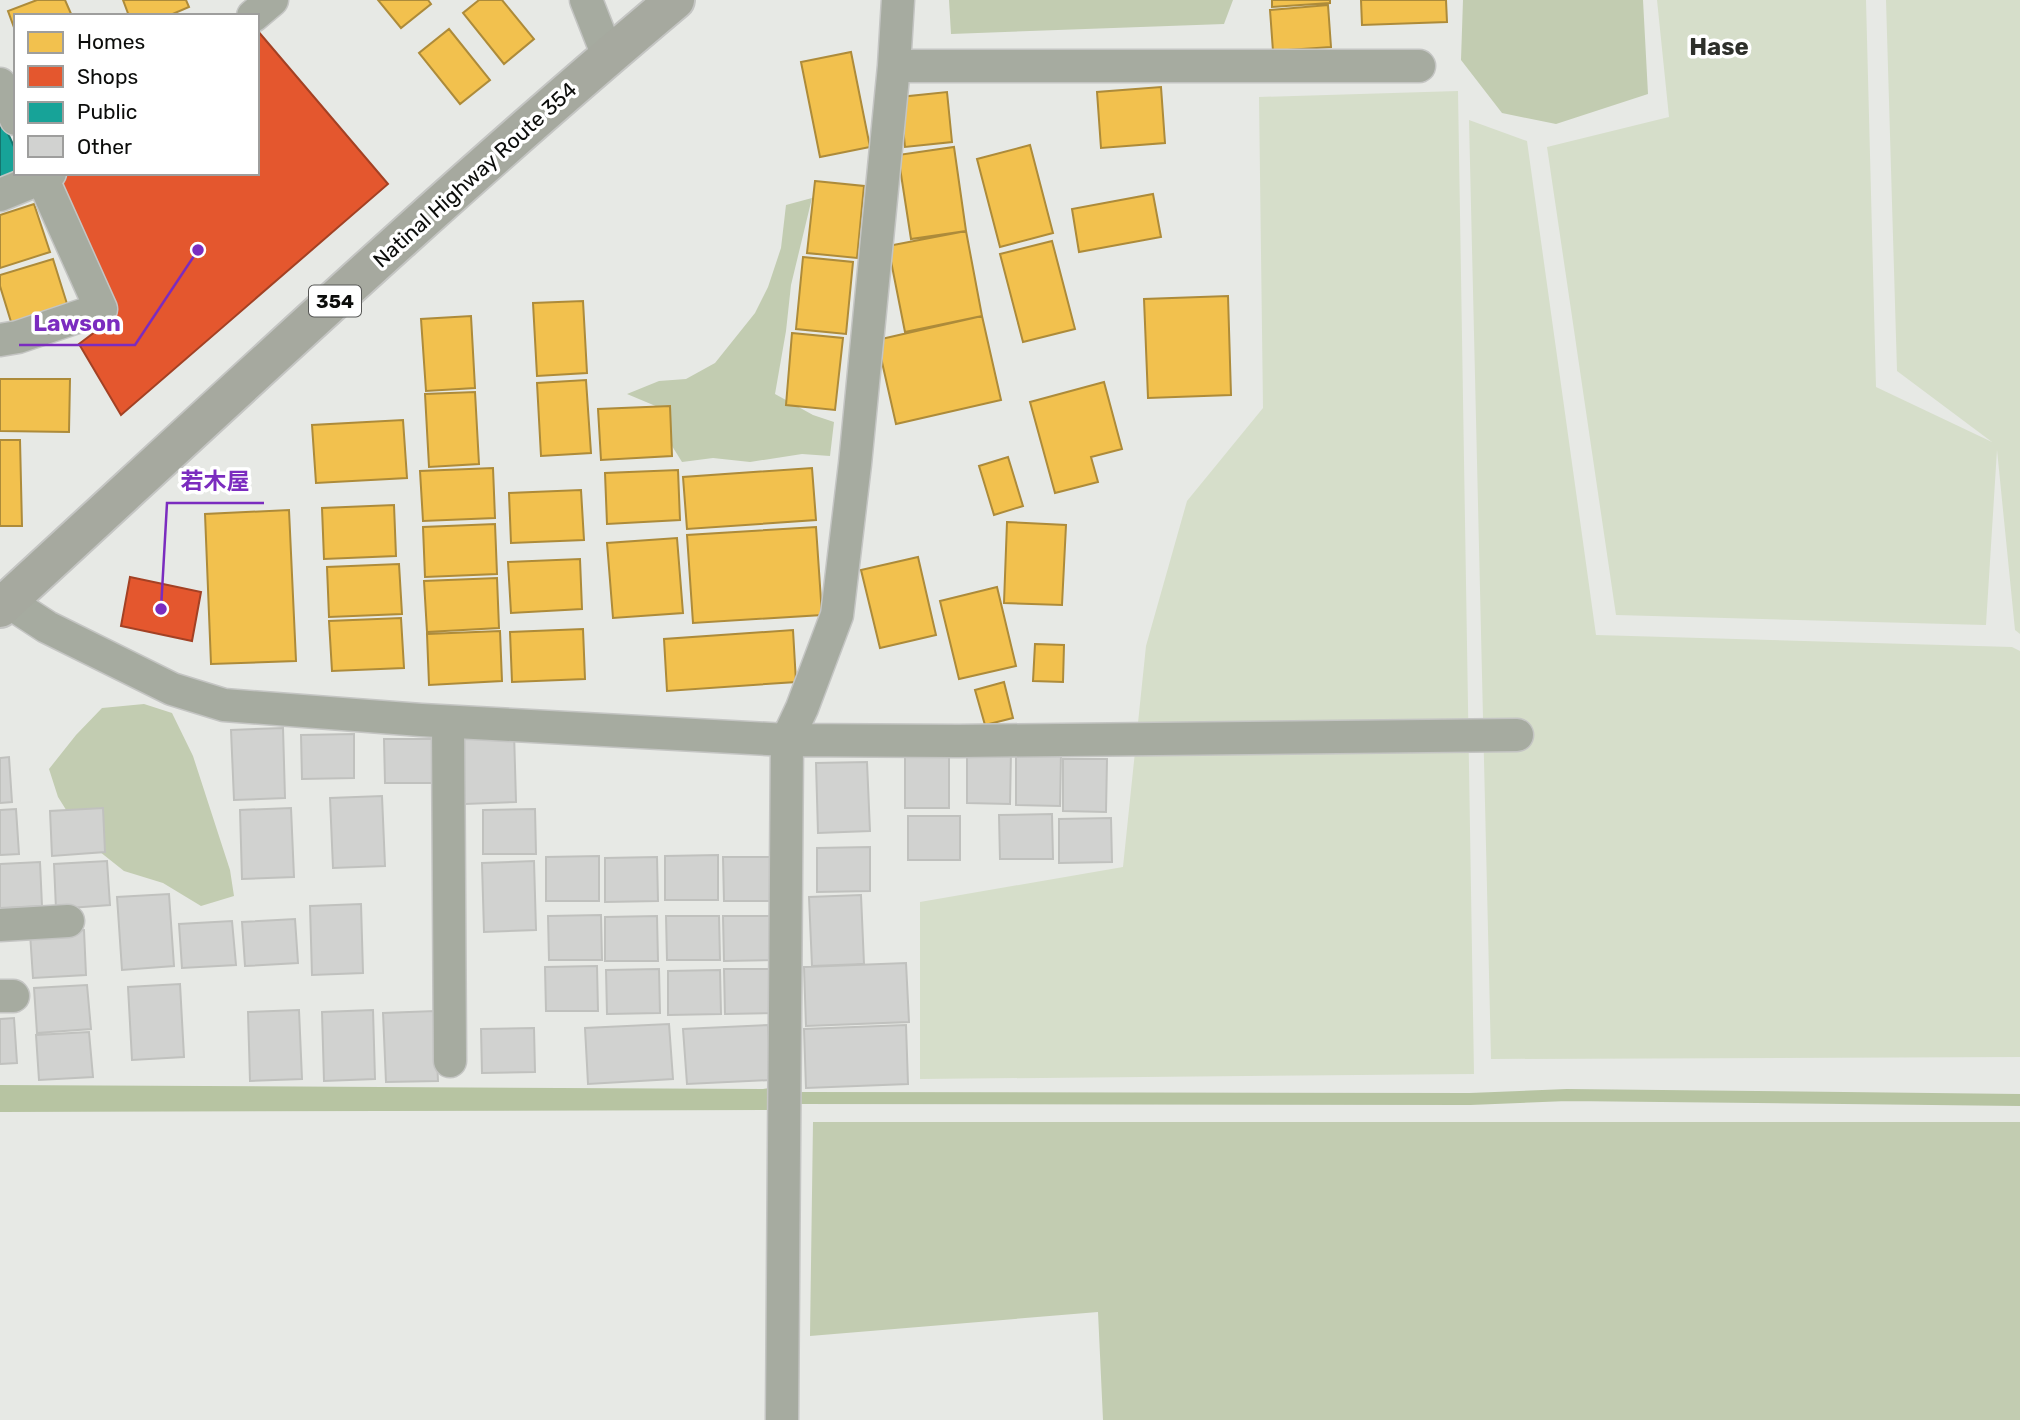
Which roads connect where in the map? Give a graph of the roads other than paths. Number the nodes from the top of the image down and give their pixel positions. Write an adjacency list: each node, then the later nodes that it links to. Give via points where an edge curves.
1 (272, 0): 5 (street)
2 (586, 0): 6 (street)
3 (675, 0): 6 (highway, Natinal Highway Route 354 / 354)
4 (898, 0): 7 (street)
5 (255, 14)
6 (608, 56): 14 (highway, Natinal Highway Route 354 / 354)
7 (894, 66): 8 (street); 17 (street, via 836,615)
8 (1419, 66)
9 (0, 84): 10 (street)
10 (14, 115)
11 (44, 175): 12 (street); 13 (street, via 101,309)
12 (0, 195)
13 (0, 340)
14 (4, 605): 15 (street, via 172,689 224,705)
15 (448, 722): 17 (street); 20 (street)
16 (1517, 735): 17 (street)
17 (787, 740): 21 (street)
18 (68, 921): 19 (street)
19 (0, 925)
20 (450, 1061)
21 (782, 1420)

